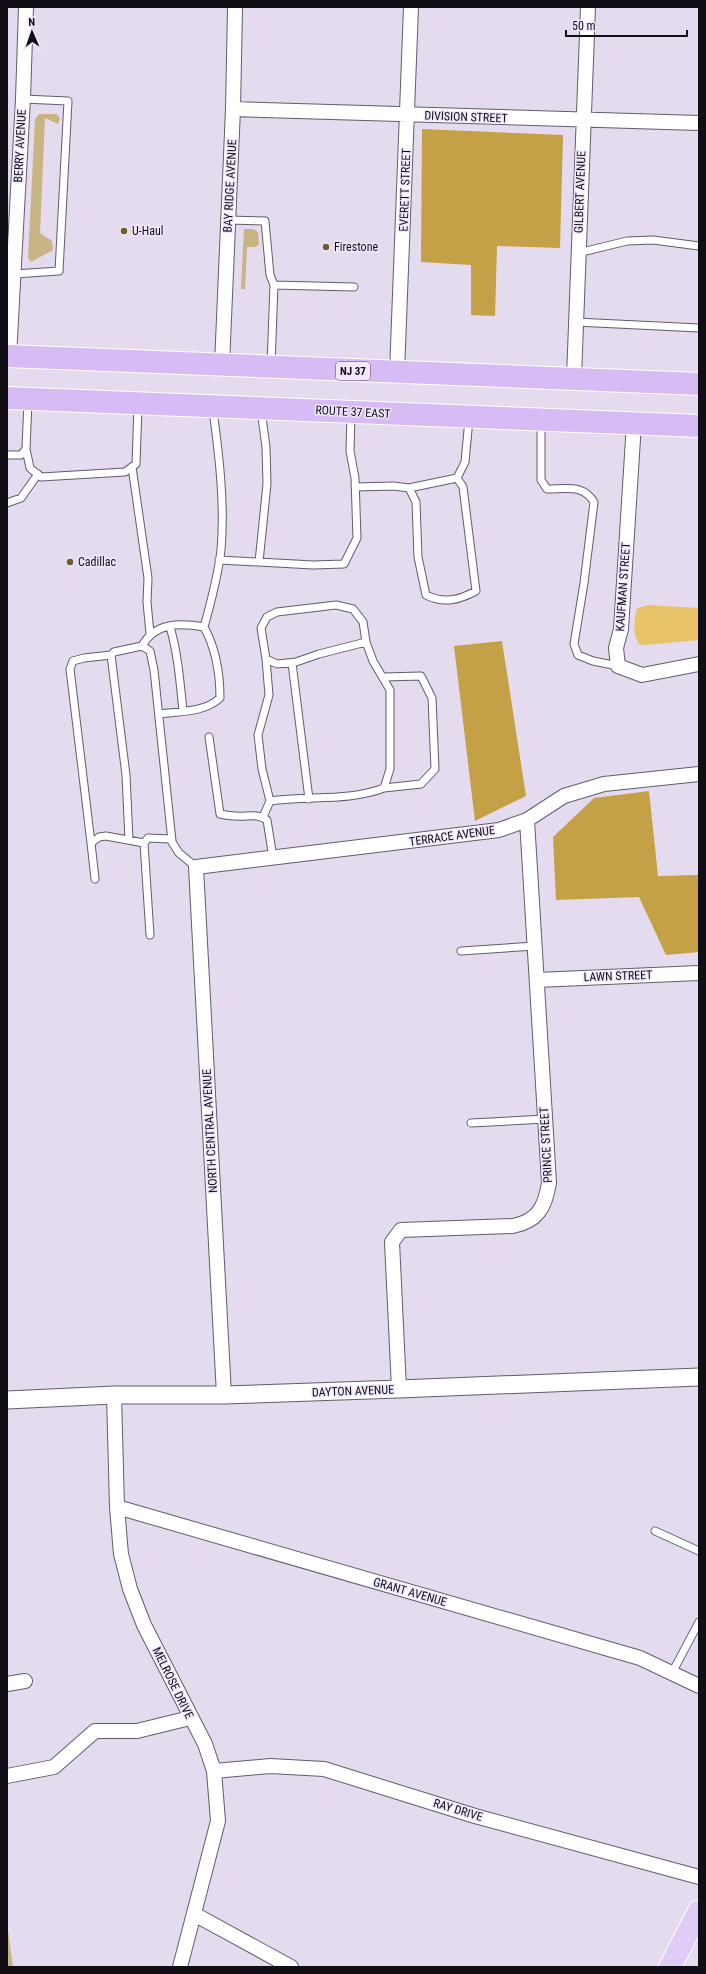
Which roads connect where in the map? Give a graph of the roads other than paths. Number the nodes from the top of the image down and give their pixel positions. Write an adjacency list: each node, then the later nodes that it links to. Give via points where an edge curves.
1 (26, 7): 5 (street, BERRY AVENUE)
2 (235, 7): 6 (street, BAY RIDGE AVENUE)
3 (411, 7): 7 (street, EVERETT STREET)
4 (588, 7): 8 (street, GILBERT AVENUE)
5 (23, 99): 11 (street, BERRY AVENUE); 14 (lane, via 68,101 59,271)
6 (233, 109): 7 (street, DIVISION STREET); 10 (street, BAY RIDGE AVENUE)
7 (408, 115): 8 (street, DIVISION STREET); 22 (street, EVERETT STREET)
8 (583, 121): 9 (street, DIVISION STREET); 13 (street, GILBERT AVENUE)
9 (699, 124)
10 (228, 220): 15 (lane, via 265,222 270,275); 20 (street, BAY RIDGE AVENUE)
11 (11, 232): 14 (street, BERRY AVENUE)
12 (699, 246): 13 (lane, via 640,240)
13 (578, 253): 17 (street, GILBERT AVENUE)
14 (11, 279): 19 (street, BERRY AVENUE)
15 (274, 285): 16 (lane); 21 (lane)
16 (354, 288)
17 (576, 322): 18 (lane); 23 (street, GILBERT AVENUE)
18 (699, 328)
19 (8, 356): 20 (highway, NJ 37)
20 (222, 365): 21 (highway, NJ 37)
21 (271, 367): 22 (highway, NJ 37)
22 (398, 373): 23 (highway, NJ 37)
23 (574, 378): 24 (highway, NJ 37)
24 (699, 384)
25 (7, 398): 26 (highway, ROUTE 37 EAST)
26 (29, 398): 27 (highway, ROUTE 37 EAST); 35 (lane)
27 (138, 403): 28 (highway, ROUTE 37 EAST); 37 (lane, via 136,464)
28 (213, 405): 29 (highway, ROUTE 37 EAST); 43 (lane, via 222,512)
29 (261, 408): 30 (highway, ROUTE 37 EAST); 44 (lane, via 267,484)
30 (351, 412): 31 (highway, ROUTE 37 EAST); 40 (lane, via 350,451)
31 (470, 417): 32 (highway, ROUTE 37 EAST); 39 (lane, via 466,462)
32 (541, 420): 33 (highway, ROUTE 37 EAST); 54 (lane, via 541,480 547,489 580,489 594,502 574,644 578,655)
33 (634, 423): 34 (highway, ROUTE 37 EAST); 54 (street, KAUFMAN STREET, via 620,629 616,648)
34 (699, 426)
35 (26, 449): 36 (lane, via 20,455); 38 (lane, via 30,468)
36 (7, 455)
37 (132, 467): 38 (lane, via 125,472 42,477); 47 (lane, via 148,578)
38 (38, 474): 42 (lane, via 21,498)
39 (457, 478): 41 (lane); 41 (lane, via 463,487 476,591 462,598 447,601 426,595 418,556 416,502)
40 (355, 487): 41 (lane); 44 (lane, via 357,538 344,564)
41 (409, 488)
42 (7, 504)
43 (219, 560): 44 (lane); 46 (lane)
44 (259, 562)
45 (170, 626): 46 (lane); 47 (lane, via 159,628); 56 (lane)
46 (204, 627): 56 (lane, via 217,660 220,698 202,709)
47 (150, 634): 49 (lane)
48 (366, 642): 51 (lane, via 363,622 353,609 336,605 277,612 268,617 261,628); 52 (lane); 55 (lane, via 373,662)
49 (142, 646): 50 (lane, via 114,652); 57 (lane, via 150,650)
50 (111, 655): 65 (lane, via 126,775); 67 (lane, via 73,661 70,669)
51 (266, 659): 52 (lane, via 277,664); 62 (lane, via 269,695 258,735 262,769)
52 (292, 663): 61 (lane)
53 (699, 664): 54 (street, via 642,675)
54 (618, 666)
55 (384, 677): 60 (lane, via 390,690 390,769); 60 (lane, via 421,676 432,698 435,769 422,784)
56 (183, 711): 57 (lane)
57 (159, 714): 66 (lane)
58 (209, 737): 63 (lane, via 220,814)
59 (699, 774): 64 (street, TERRACE AVENUE, via 604,784 564,796)
60 (384, 788): 61 (lane, via 348,797)
61 (309, 799): 62 (lane)
62 (270, 801): 63 (lane)
63 (262, 817): 69 (lane, via 267,820)
64 (528, 820): 69 (street, TERRACE AVENUE, via 499,830); 73 (street, PRINCE STREET)
65 (129, 840): 67 (lane, via 99,837); 68 (lane)
66 (172, 842): 68 (lane, via 170,839 148,838); 70 (lane)
67 (91, 843): 71 (lane)
68 (144, 843): 72 (lane)
69 (273, 858): 70 (street, TERRACE AVENUE)
70 (196, 867): 82 (street, NORTH CENTRAL AVENUE)
71 (95, 879)
72 (150, 935)
73 (535, 946): 74 (lane); 76 (street, PRINCE STREET)
74 (461, 951)
75 (699, 973): 76 (street, LAWN STREET)
76 (537, 980): 77 (street, PRINCE STREET)
77 (545, 1119): 78 (lane); 80 (street, PRINCE STREET, via 549,1183 546,1200 539,1212 526,1223 513,1226 401,1230 392,1242)
78 (471, 1123)
79 (699, 1377): 80 (street, DAYTON AVENUE)
80 (399, 1389): 82 (street, DAYTON AVENUE)
81 (114, 1395): 82 (street, DAYTON AVENUE); 83 (street, DAYTON AVENUE); 84 (street, MELROSE DRIVE)
82 (224, 1395)
83 (7, 1400)
84 (117, 1507): 88 (street, GRANT AVENUE, via 640,1658); 92 (street, MELROSE DRIVE, via 121,1554 130,1589 144,1625)
85 (654, 1531): 86 (lane)
86 (699, 1551)
87 (699, 1622): 88 (lane)
88 (672, 1673): 91 (street, GRANT AVENUE)
89 (25, 1681): 90 (street)
90 (7, 1684)
91 (699, 1686)
92 (190, 1718): 93 (street, MELROSE DRIVE, via 205,1744); 94 (street, via 137,1731 95,1731 54,1768)
93 (214, 1771): 95 (street, RAY DRIVE, via 270,1766 324,1769 475,1816); 97 (street, MELROSE DRIVE, via 218,1821)
94 (7, 1776)
95 (699, 1877)
96 (699, 1911): 100 (main road)
97 (194, 1914): 98 (street, MELROSE DRIVE); 99 (street)
98 (180, 1967)
99 (291, 1967)
100 (670, 1967)

